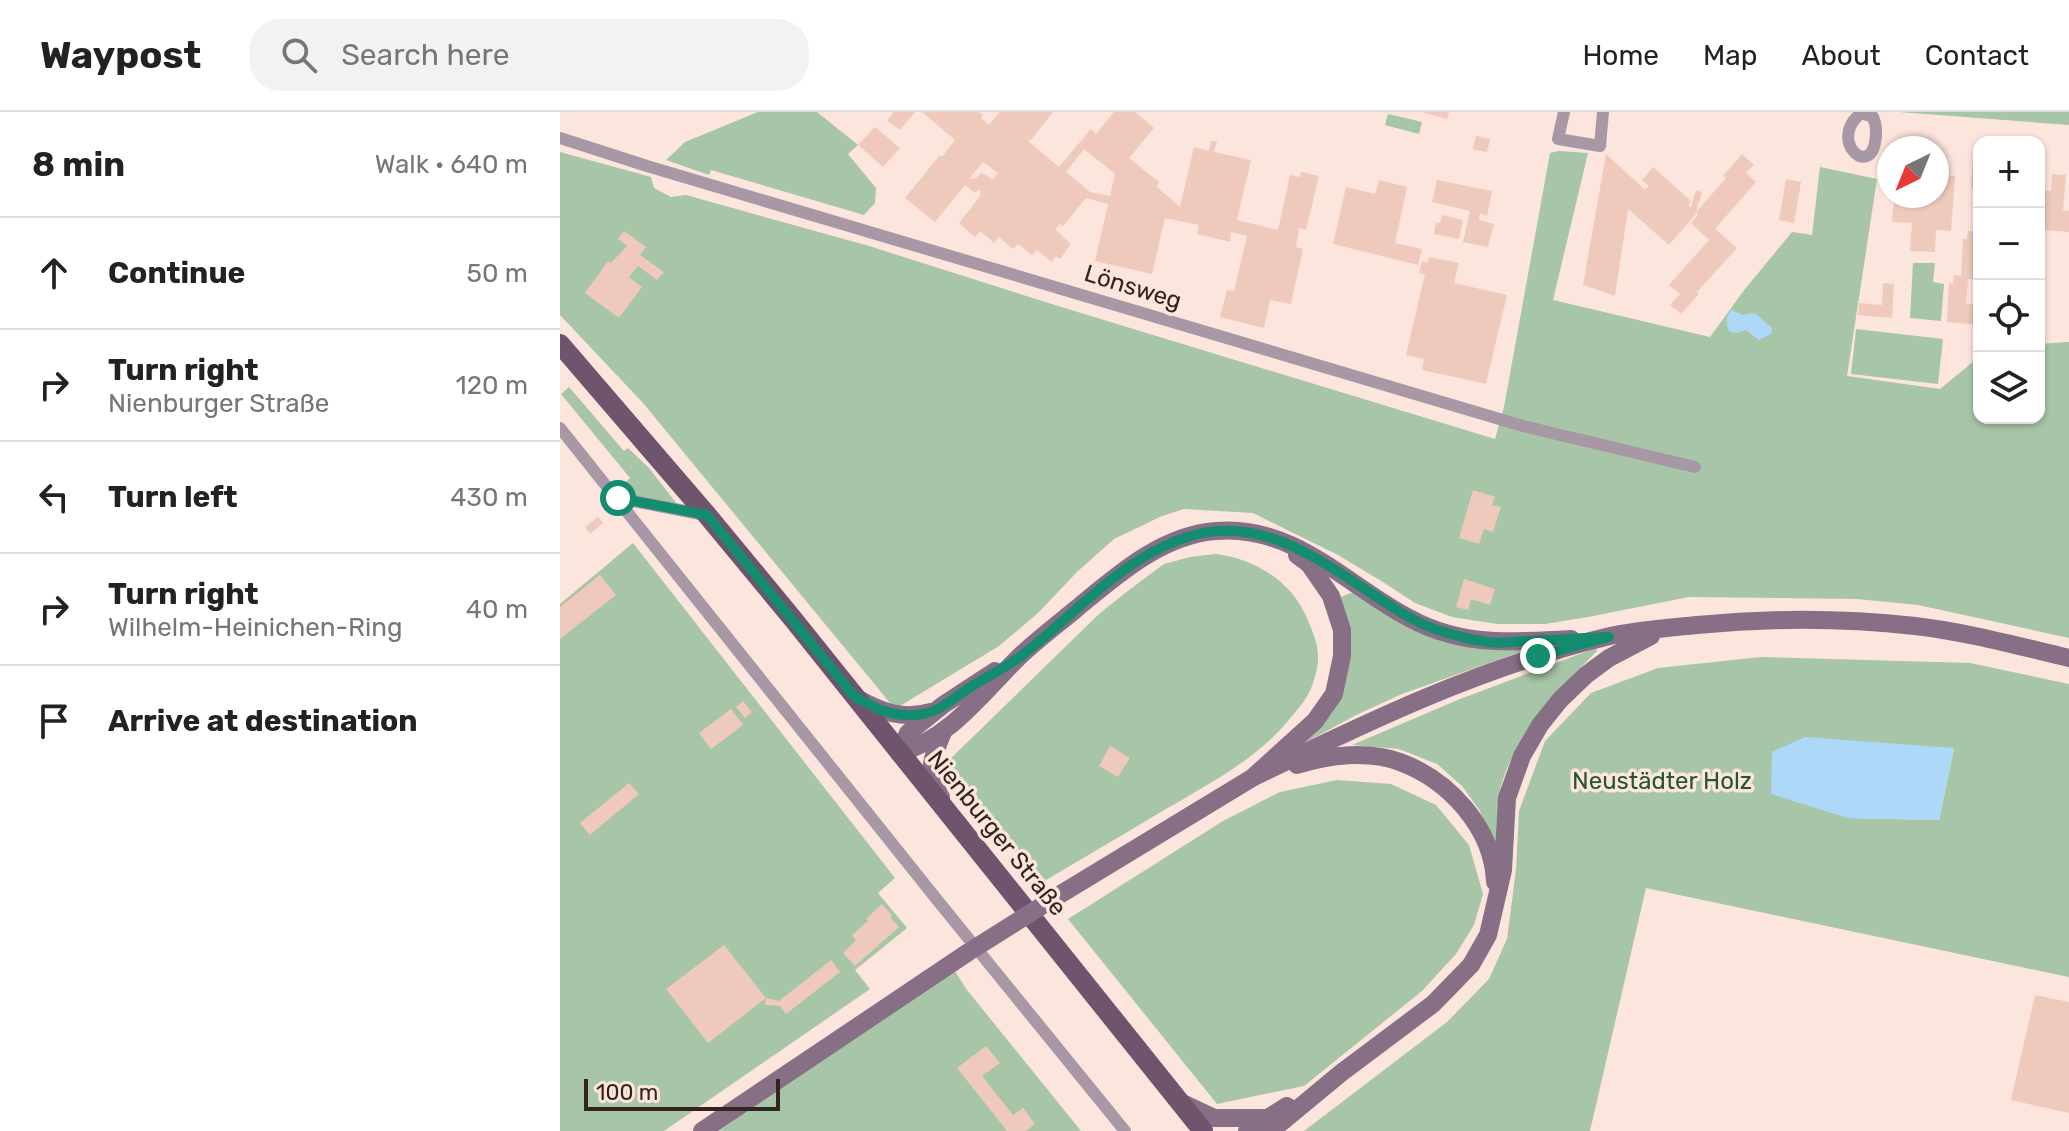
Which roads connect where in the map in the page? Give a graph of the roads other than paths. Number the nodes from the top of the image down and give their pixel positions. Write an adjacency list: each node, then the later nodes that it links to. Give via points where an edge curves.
1 (1564, 112): 2 (street, via 1558,139 1600,146)
2 (1603, 112)
3 (560, 138): 6 (street, Lönsweg, via 1523,426)
4 (561, 349): 8 (main road, Nienburger Straße)
5 (560, 428): 7 (street)
6 (1695, 467)
7 (618, 498): 8 (street); 24 (street)
8 (707, 515): 14 (main road, Nienburger Straße)
9 (1260, 534): 11 (main road, via 1299,549 1439,631 1490,642); 12 (main road, via 1216,531 1166,546 1119,574); 18 (main road, via 1293,552 1320,578 1337,612 1342,656 1334,694 1315,721)
10 (1668, 628): 11 (main road); 13 (main road, via 1829,619 1916,626); 20 (main road, via 1586,675 1540,725 1507,798 1503,870)
11 (1609, 637): 18 (main road, via 1451,686)
12 (1020, 656): 15 (main road); 16 (main road)
13 (2069, 658)
14 (854, 696): 15 (main road, via 895,715); 17 (main road, Nienburger Straße)
15 (934, 712): 17 (main road, via 908,733)
16 (943, 732): 17 (main road, via 919,748); 19 (main road, via 931,770)
17 (899, 753): 19 (main road, Nienburger Straße)
18 (1252, 778): 20 (main road, via 1342,755 1399,762 1429,776 1475,820 1495,874); 23 (main road, bridge, via 967,953)
19 (957, 826): 21 (main road, Nienburger Straße)
20 (1495, 905): 22 (main road, via 1488,935 1471,965 1433,1004)
21 (1180, 1102): 22 (main road, via 1214,1118); 25 (main road, Nienburger Straße)
22 (1272, 1127): 26 (main road)
23 (702, 1131)
24 (1125, 1131)
25 (1203, 1131)
26 (1247, 1131)

